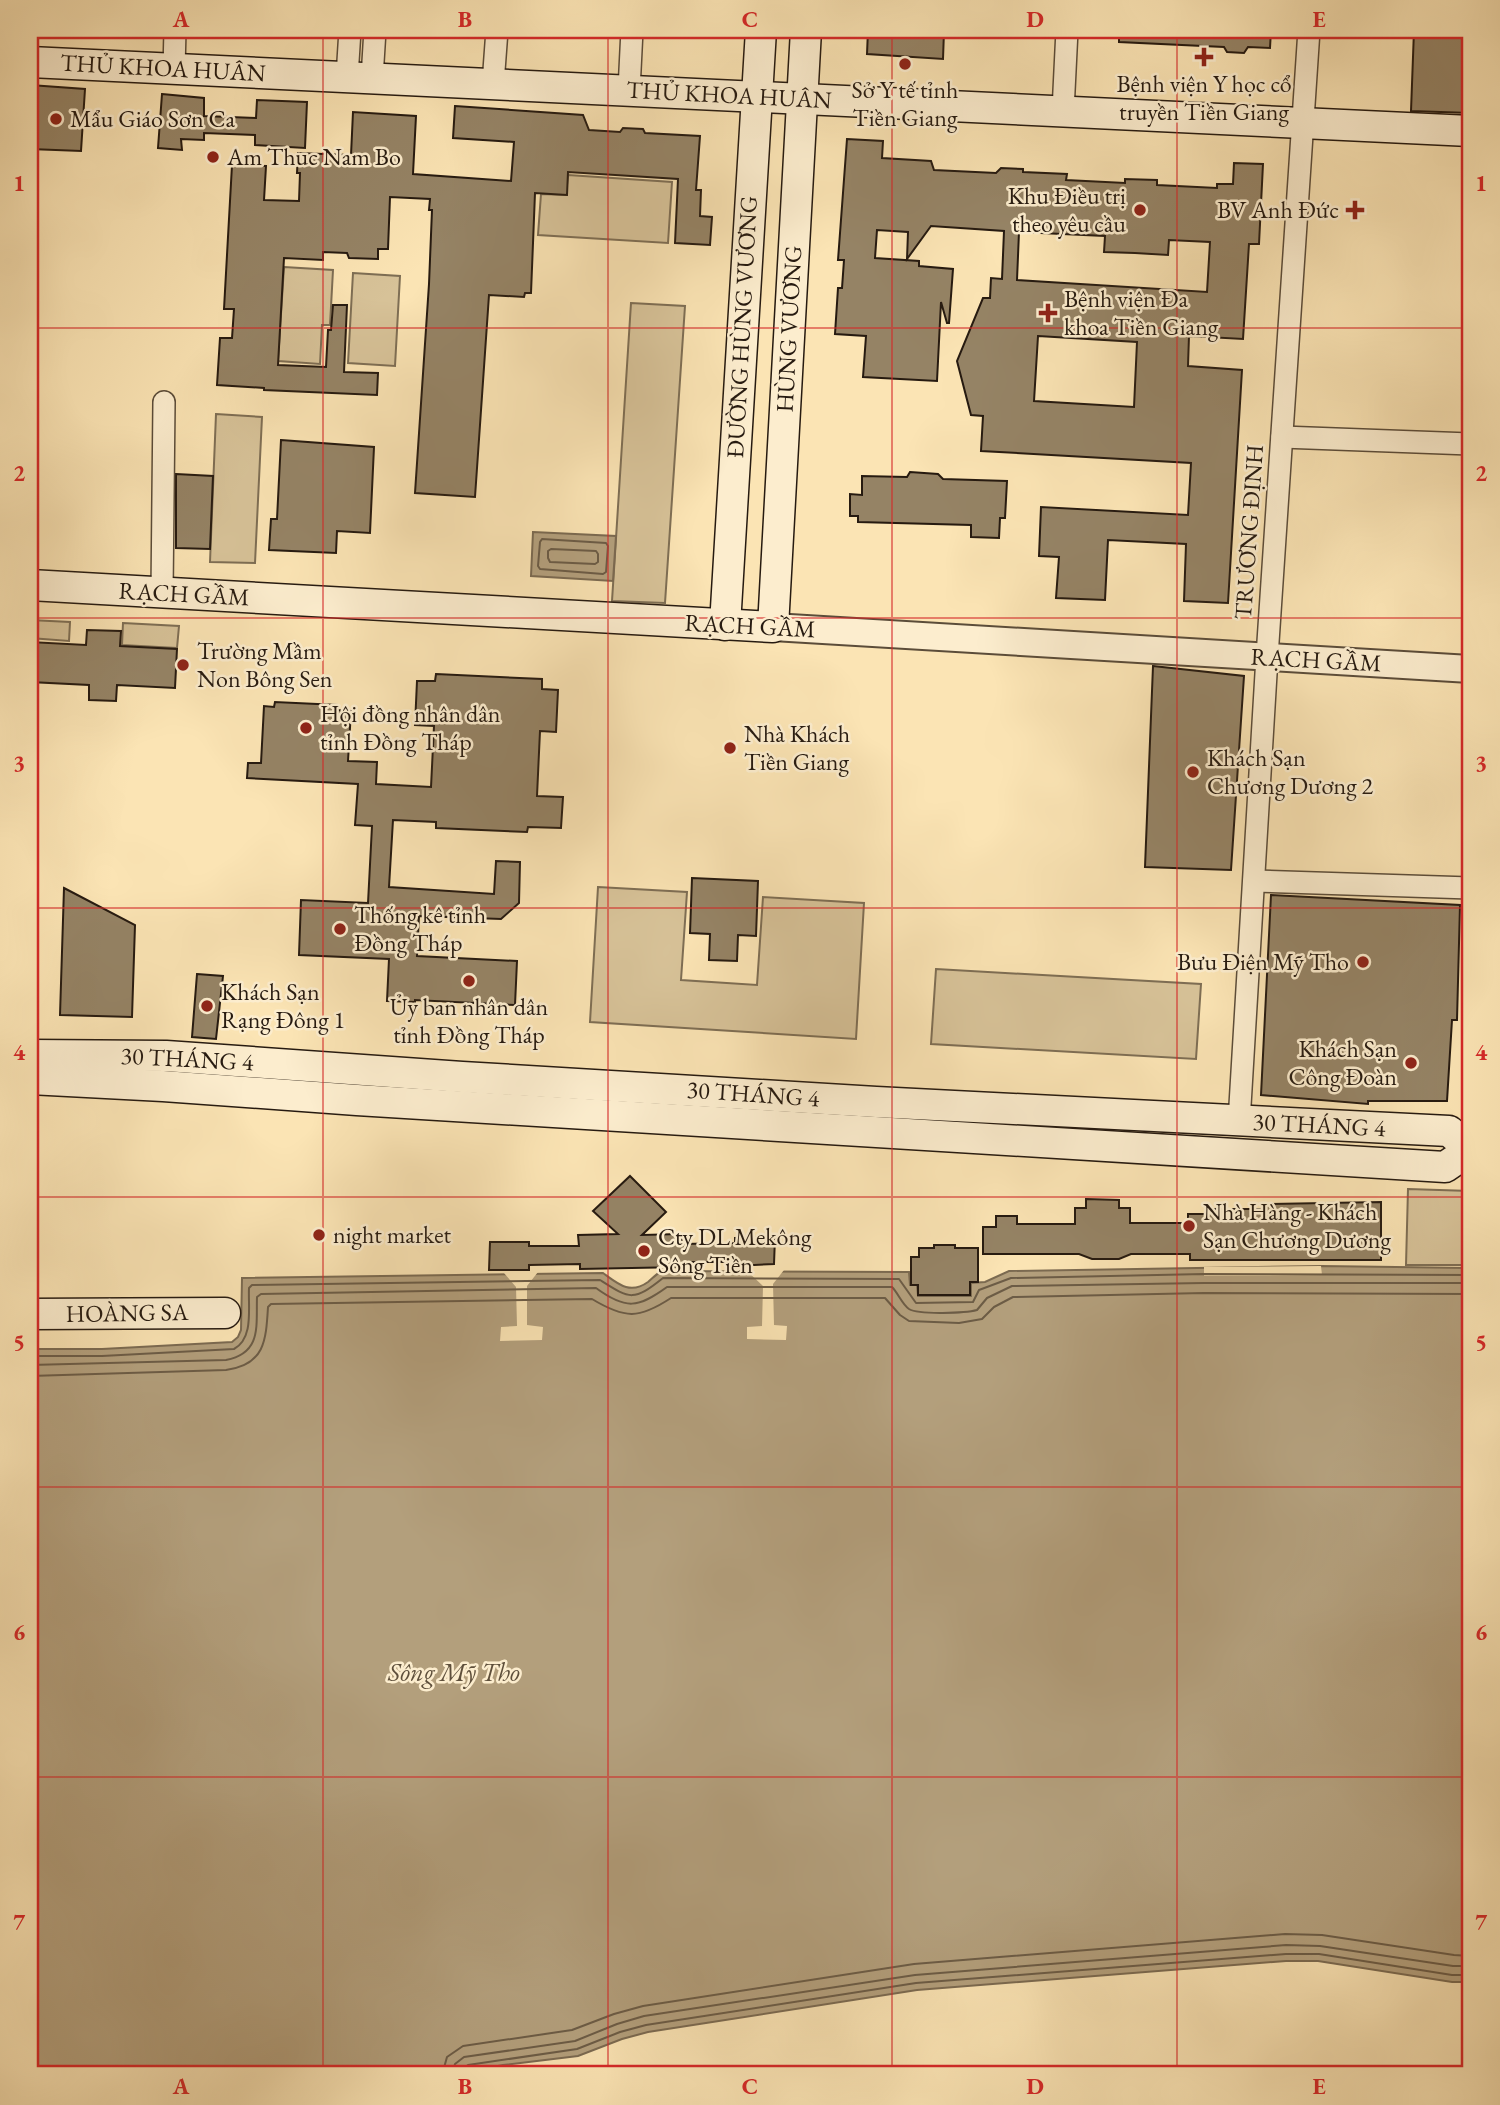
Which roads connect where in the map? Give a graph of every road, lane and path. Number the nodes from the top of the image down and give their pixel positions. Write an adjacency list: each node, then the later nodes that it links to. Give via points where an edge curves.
1 (175, 30): 11 (street)
2 (350, 30): 12 (street)
3 (375, 30): 12 (street)
4 (497, 30): 13 (street)
5 (632, 30): 14 (street)
6 (761, 30): 15 (main road, ĐƯỜNG HÙNG VƯƠNG)
7 (806, 30): 16 (main road, HÙNG VƯƠNG)
8 (1067, 30): 17 (street)
9 (1309, 30): 18 (street, TRƯƠNG ĐỊNH)
10 (30, 62): 11 (main road, THỦ KHOA HUÂN)
11 (174, 69): 12 (main road, THỦ KHOA HUÂN)
12 (360, 78): 13 (main road, THỦ KHOA HUÂN)
13 (493, 84): 14 (main road, THỦ KHOA HUÂN)
14 (629, 90): 15 (main road, THỦ KHOA HUÂN)
15 (756, 97): 16 (main road, THỦ KHOA HUÂN); 20 (main road, ĐƯỜNG HÙNG VƯƠNG)
16 (803, 100): 17 (main road, THỦ KHOA HUÂN); 21 (main road, HÙNG VƯƠNG)
17 (1063, 111): 18 (main road, THỦ KHOA HUÂN)
18 (1303, 124): 19 (main road, THỦ KHOA HUÂN); 23 (street, TRƯƠNG ĐỊNH)
19 (1470, 131)
20 (745, 284): 21 (main road); 27 (main road, ĐƯỜNG HÙNG VƯƠNG)
21 (792, 286): 28 (main road, HÙNG VƯƠNG)
22 (164, 402): 26 (street)
23 (1282, 437): 24 (street); 29 (street, TRƯƠNG ĐỊNH)
24 (1470, 444)
25 (30, 585): 26 (main road, RẠCH GẦM)
26 (162, 593): 27 (main road, RẠCH GẦM)
27 (725, 625): 28 (main road, RẠCH GẦM)
28 (773, 627): 29 (street, RẠCH GẦM)
29 (1267, 657): 30 (street, RẠCH GẦM); 31 (street, TRƯƠNG ĐỊNH)
30 (1470, 669)
31 (1254, 881): 32 (street); 40 (street, TRƯƠNG ĐỊNH)
32 (1470, 888)
33 (30, 1055): 34 (main road, 30 THÁNG 4)
34 (166, 1056): 35 (main road, 30 THÁNG 4); 37 (street)
35 (360, 1069): 38 (main road); 39 (main road, 30 THÁNG 4)
36 (30, 1079): 37 (main road, 30 THÁNG 4)
37 (163, 1086): 38 (main road, 30 THÁNG 4)
38 (357, 1100): 41 (main road, 30 THÁNG 4)
39 (876, 1102): 40 (main road, 30 THÁNG 4); 41 (street)
40 (1239, 1122): 42 (main road, 30 THÁNG 4, via 1448,1131); 43 (main road)
41 (874, 1132): 43 (main road, 30 THÁNG 4)
42 (1470, 1150): 43 (main road, 30 THÁNG 4, via 1445,1167)
43 (1238, 1154)
44 (225, 1312): 45 (main road, HOÀNG SA)
45 (30, 1314)

